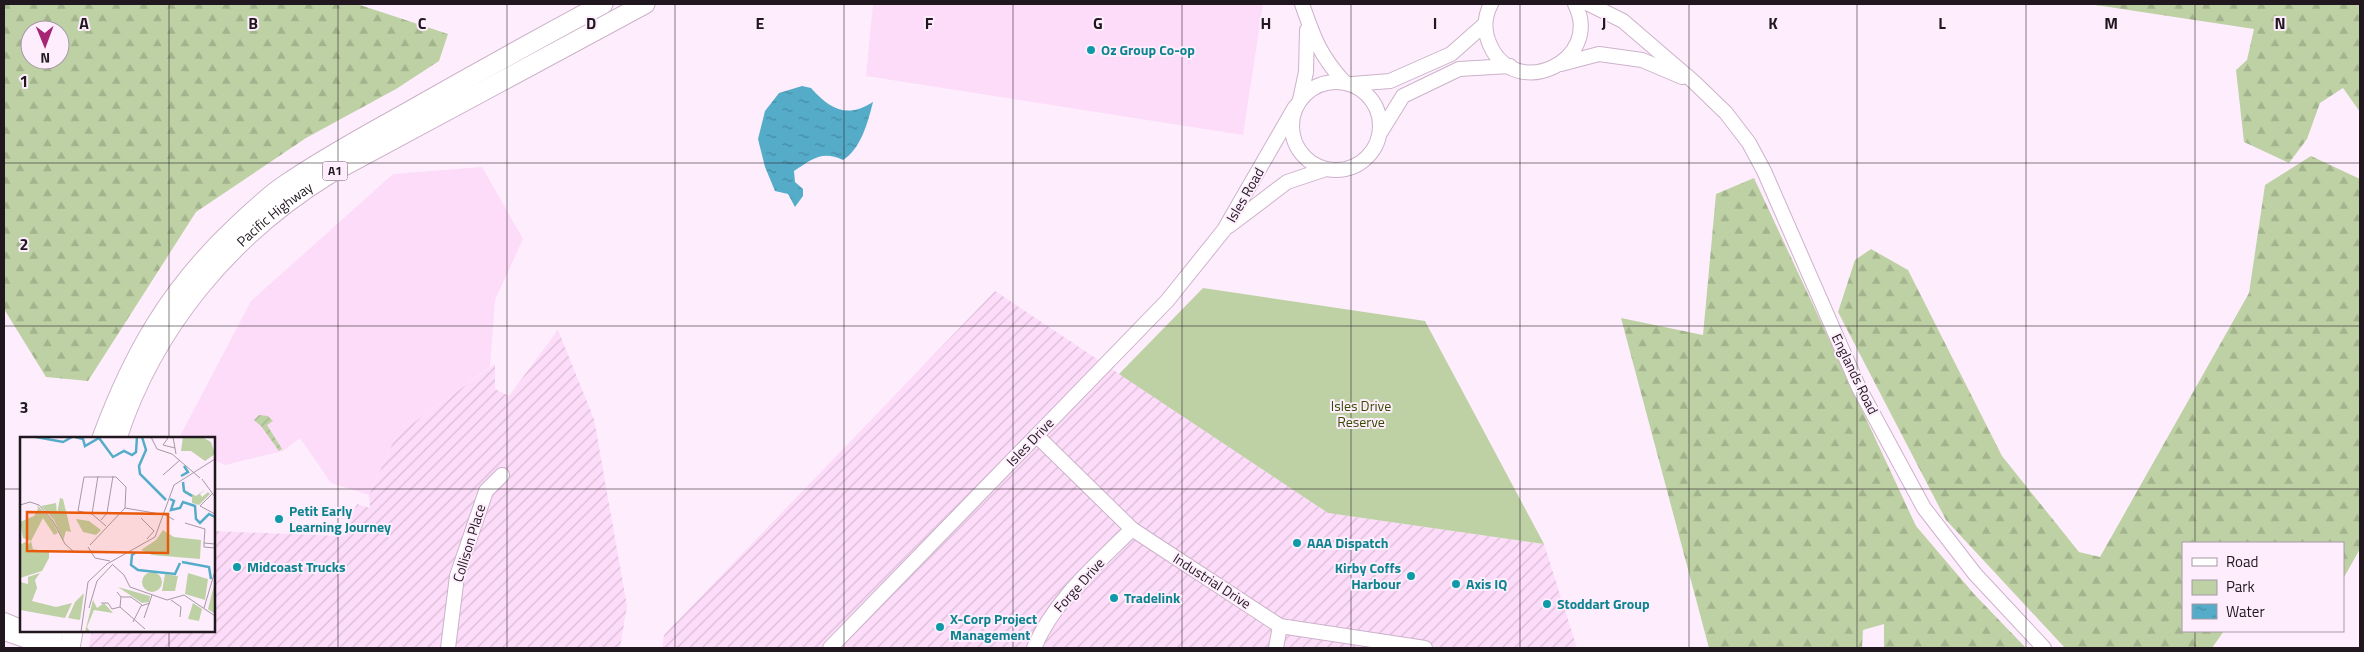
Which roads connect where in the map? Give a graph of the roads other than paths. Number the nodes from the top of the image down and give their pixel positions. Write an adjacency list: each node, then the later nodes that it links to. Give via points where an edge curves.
1 (603, 4): 17 (highway, Pacific Highway / A1, via 327,158 262,203 215,247 156,321 116,400)
2 (645, 4): 18 (highway, Pacific Highway / A1, via 329,174 291,198 254,228 223,258 170,326 132,398)
3 (1491, 4): 7 (street)
4 (1575, 4): 8 (street, via 1580,17 1579,35 1572,51)
5 (1589, 4): 10 (street, Englands Road, via 1623,21)
6 (1304, 10): 11 (street, via 1325,61); 12 (street, via 1307,59)
7 (1486, 24): 9 (street, via 1492,48); 11 (street, via 1451,54 1390,81)
8 (1560, 64): 9 (street, Englands Road, via 1534,72); 10 (street, Englands Road, via 1599,54 1642,60)
9 (1510, 66): 13 (street, Englands Road, via 1459,69 1403,96)
10 (1694, 82): 36 (street, Englands Road, via 1726,113 1757,157 1860,388 1924,508 1975,574)
11 (1348, 83): 12 (street, via 1319,84); 13 (street, via 1366,93 1376,106)
12 (1298, 103): 14 (street, via 1291,124 1298,149 1310,162); 15 (street, Isles Road)
13 (1380, 133): 14 (street, Englands Road, via 1374,149 1361,162 1344,169)
14 (1326, 169): 15 (street, Isles Road, via 1287,182)
15 (1224, 230): 16 (street, Isles Drive, via 1167,301)
16 (1036, 436): 20 (street, Industrial Drive); 32 (street, Isles Drive)
17 (102, 437)
18 (117, 437)
19 (502, 475): 31 (street, Collison Place, via 486,491 457,576)
20 (1132, 529): 23 (street, Industrial Drive); 33 (street, Forge Drive, via 1077,584 1044,624)
21 (20, 617): 22 (street)
22 (4, 619): 24 (street)
23 (1280, 626): 34 (street); 35 (street, Industrial Drive)
24 (20, 627)
25 (36, 632): 28 (street)
26 (74, 632): 30 (highway)
27 (4, 635): 28 (street); 29 (street)
28 (55, 643)
29 (21, 648)
30 (70, 648)
31 (448, 648)
32 (830, 648)
33 (1034, 648)
34 (1276, 648)
35 (1425, 648)
36 (2044, 648)

